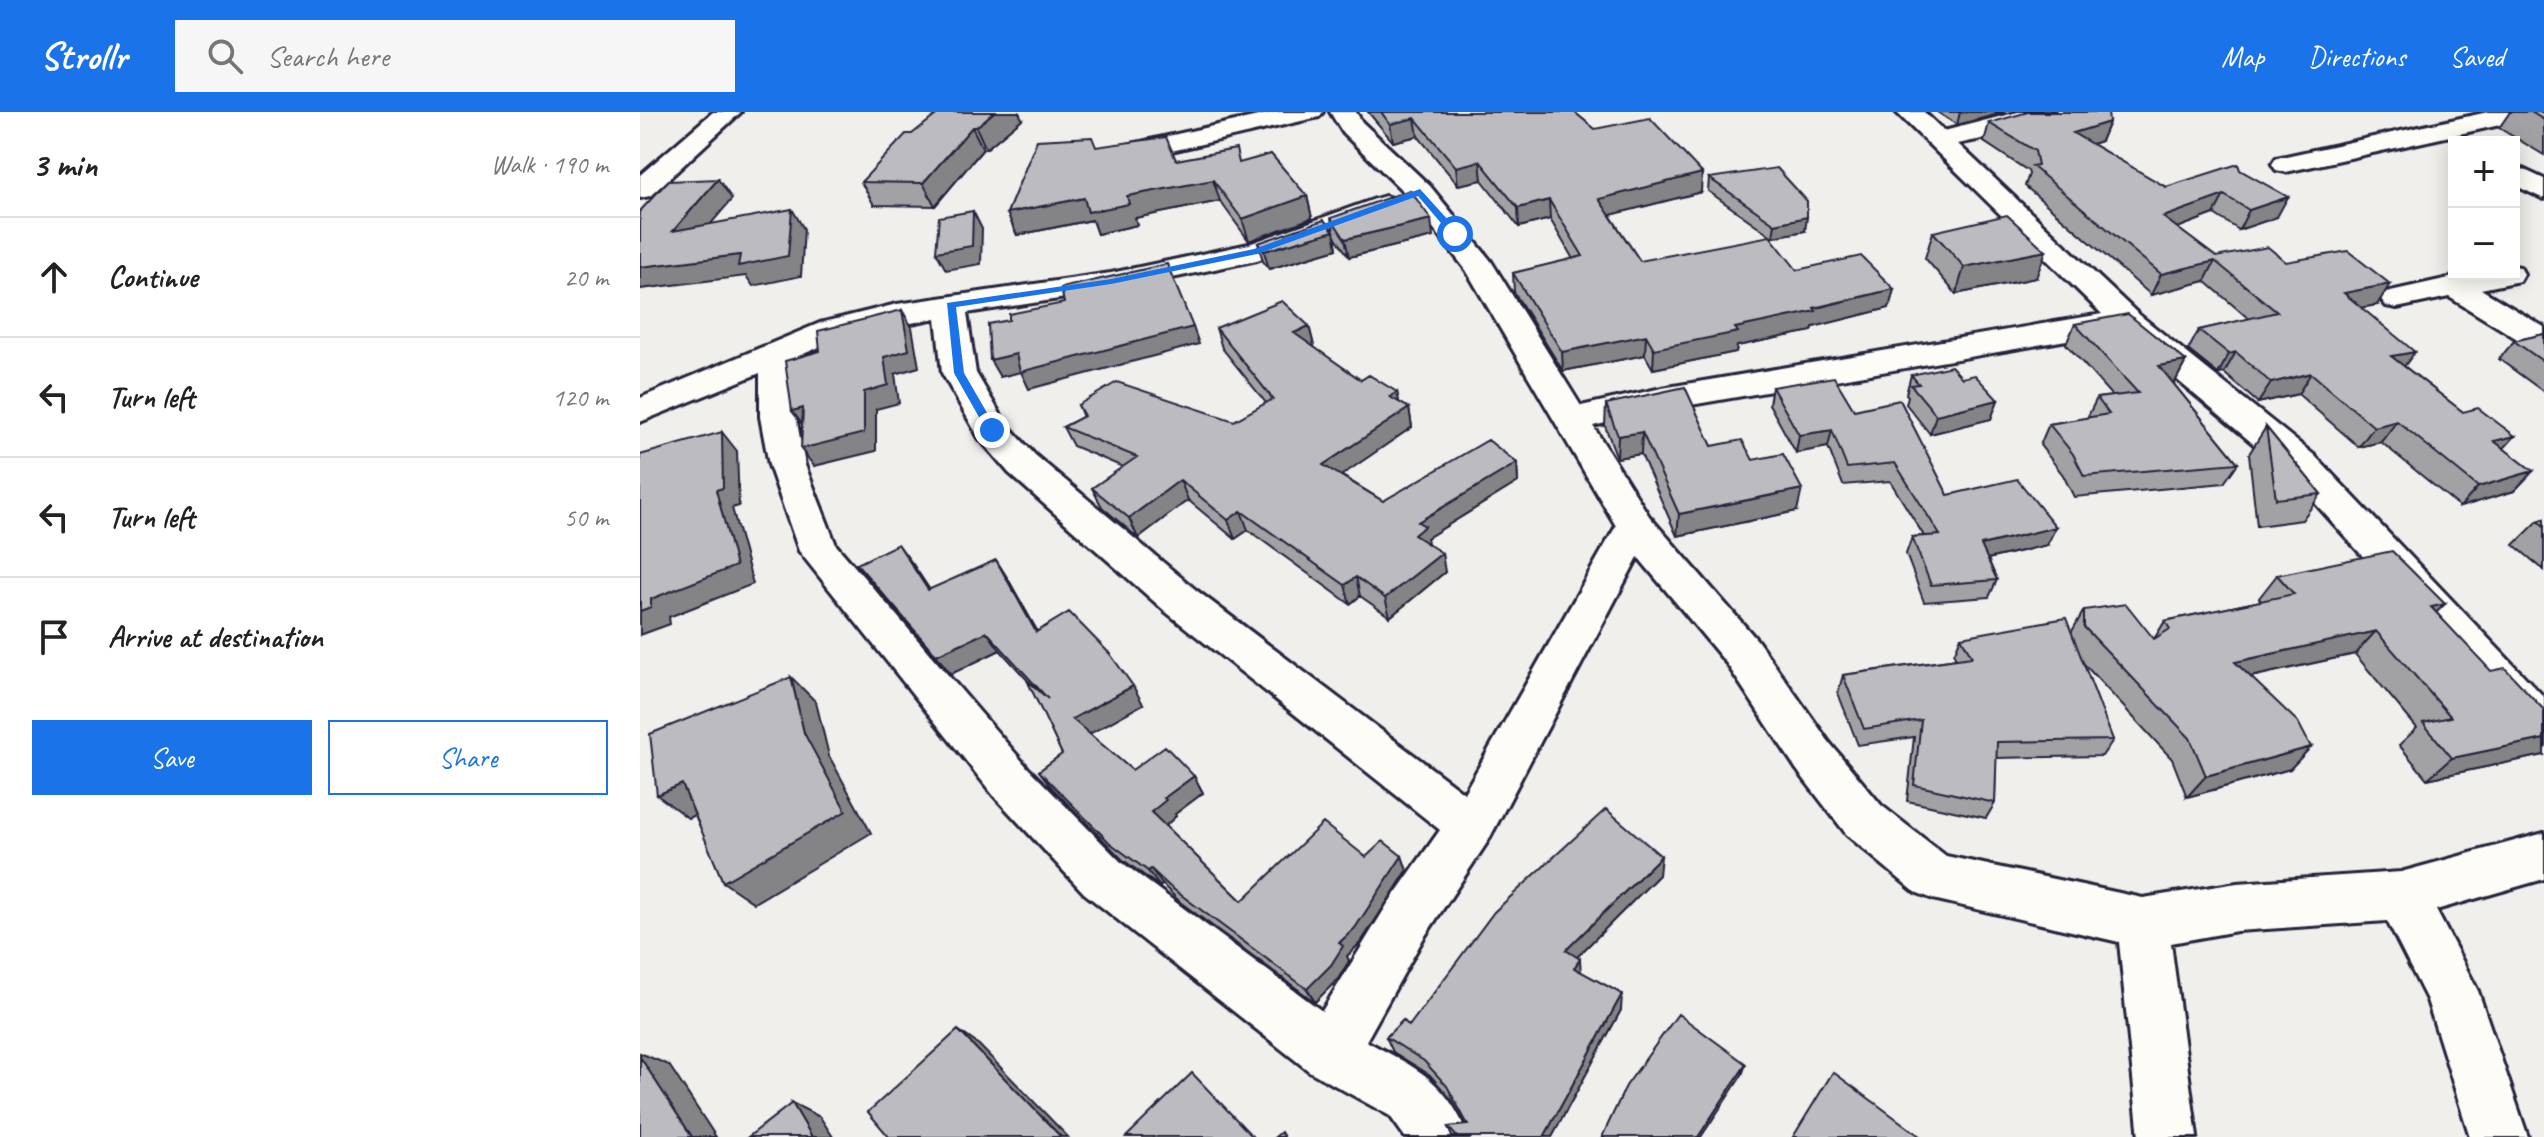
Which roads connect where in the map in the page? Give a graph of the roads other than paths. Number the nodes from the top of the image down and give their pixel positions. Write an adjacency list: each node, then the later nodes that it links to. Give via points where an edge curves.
1 (728, 112): 14 (street)
2 (1310, 112): 11 (street)
3 (1343, 112): 16 (street)
4 (1909, 112): 10 (street)
5 (2041, 112): 10 (street)
6 (2417, 112): 8 (street)
7 (2523, 112): 8 (street)
8 (2457, 136)
9 (2448, 137): 12 (street)
10 (1940, 140): 23 (street)
11 (1115, 156)
12 (2286, 164)
13 (2520, 177): 15 (street)
14 (640, 190)
15 (2544, 191)
16 (1420, 192): 22 (street, via 1257,251 1111,282); 27 (street, via 1480,267)
17 (2544, 266): 18 (street)
18 (2520, 272)
19 (2486, 280): 20 (street)
20 (2455, 287): 21 (street); 24 (street)
21 (2397, 299)
22 (950, 305): 25 (street, via 832,330); 30 (street, via 959,373 992,430 1022,464 1181,601)
23 (2126, 320): 27 (street, via 1662,399); 29 (street, via 2301,464)
24 (2544, 341)
25 (777, 351): 26 (street); 34 (street, via 778,417 787,465 819,551 1011,782 1102,877)
26 (640, 411)
27 (1569, 420): 28 (street)
28 (1635, 526): 30 (street); 33 (street, via 1742,652 1864,820 1933,876)
29 (2544, 727)
30 (1471, 826): 34 (street, via 1405,922)
31 (2544, 856): 32 (street)
32 (2401, 896): 33 (street, via 2237,907); 37 (street, via 2451,991)
33 (2143, 923): 36 (street)
34 (1329, 1051): 35 (street, via 1410,1096)
35 (1440, 1137)
36 (2168, 1137)
37 (2499, 1137)

